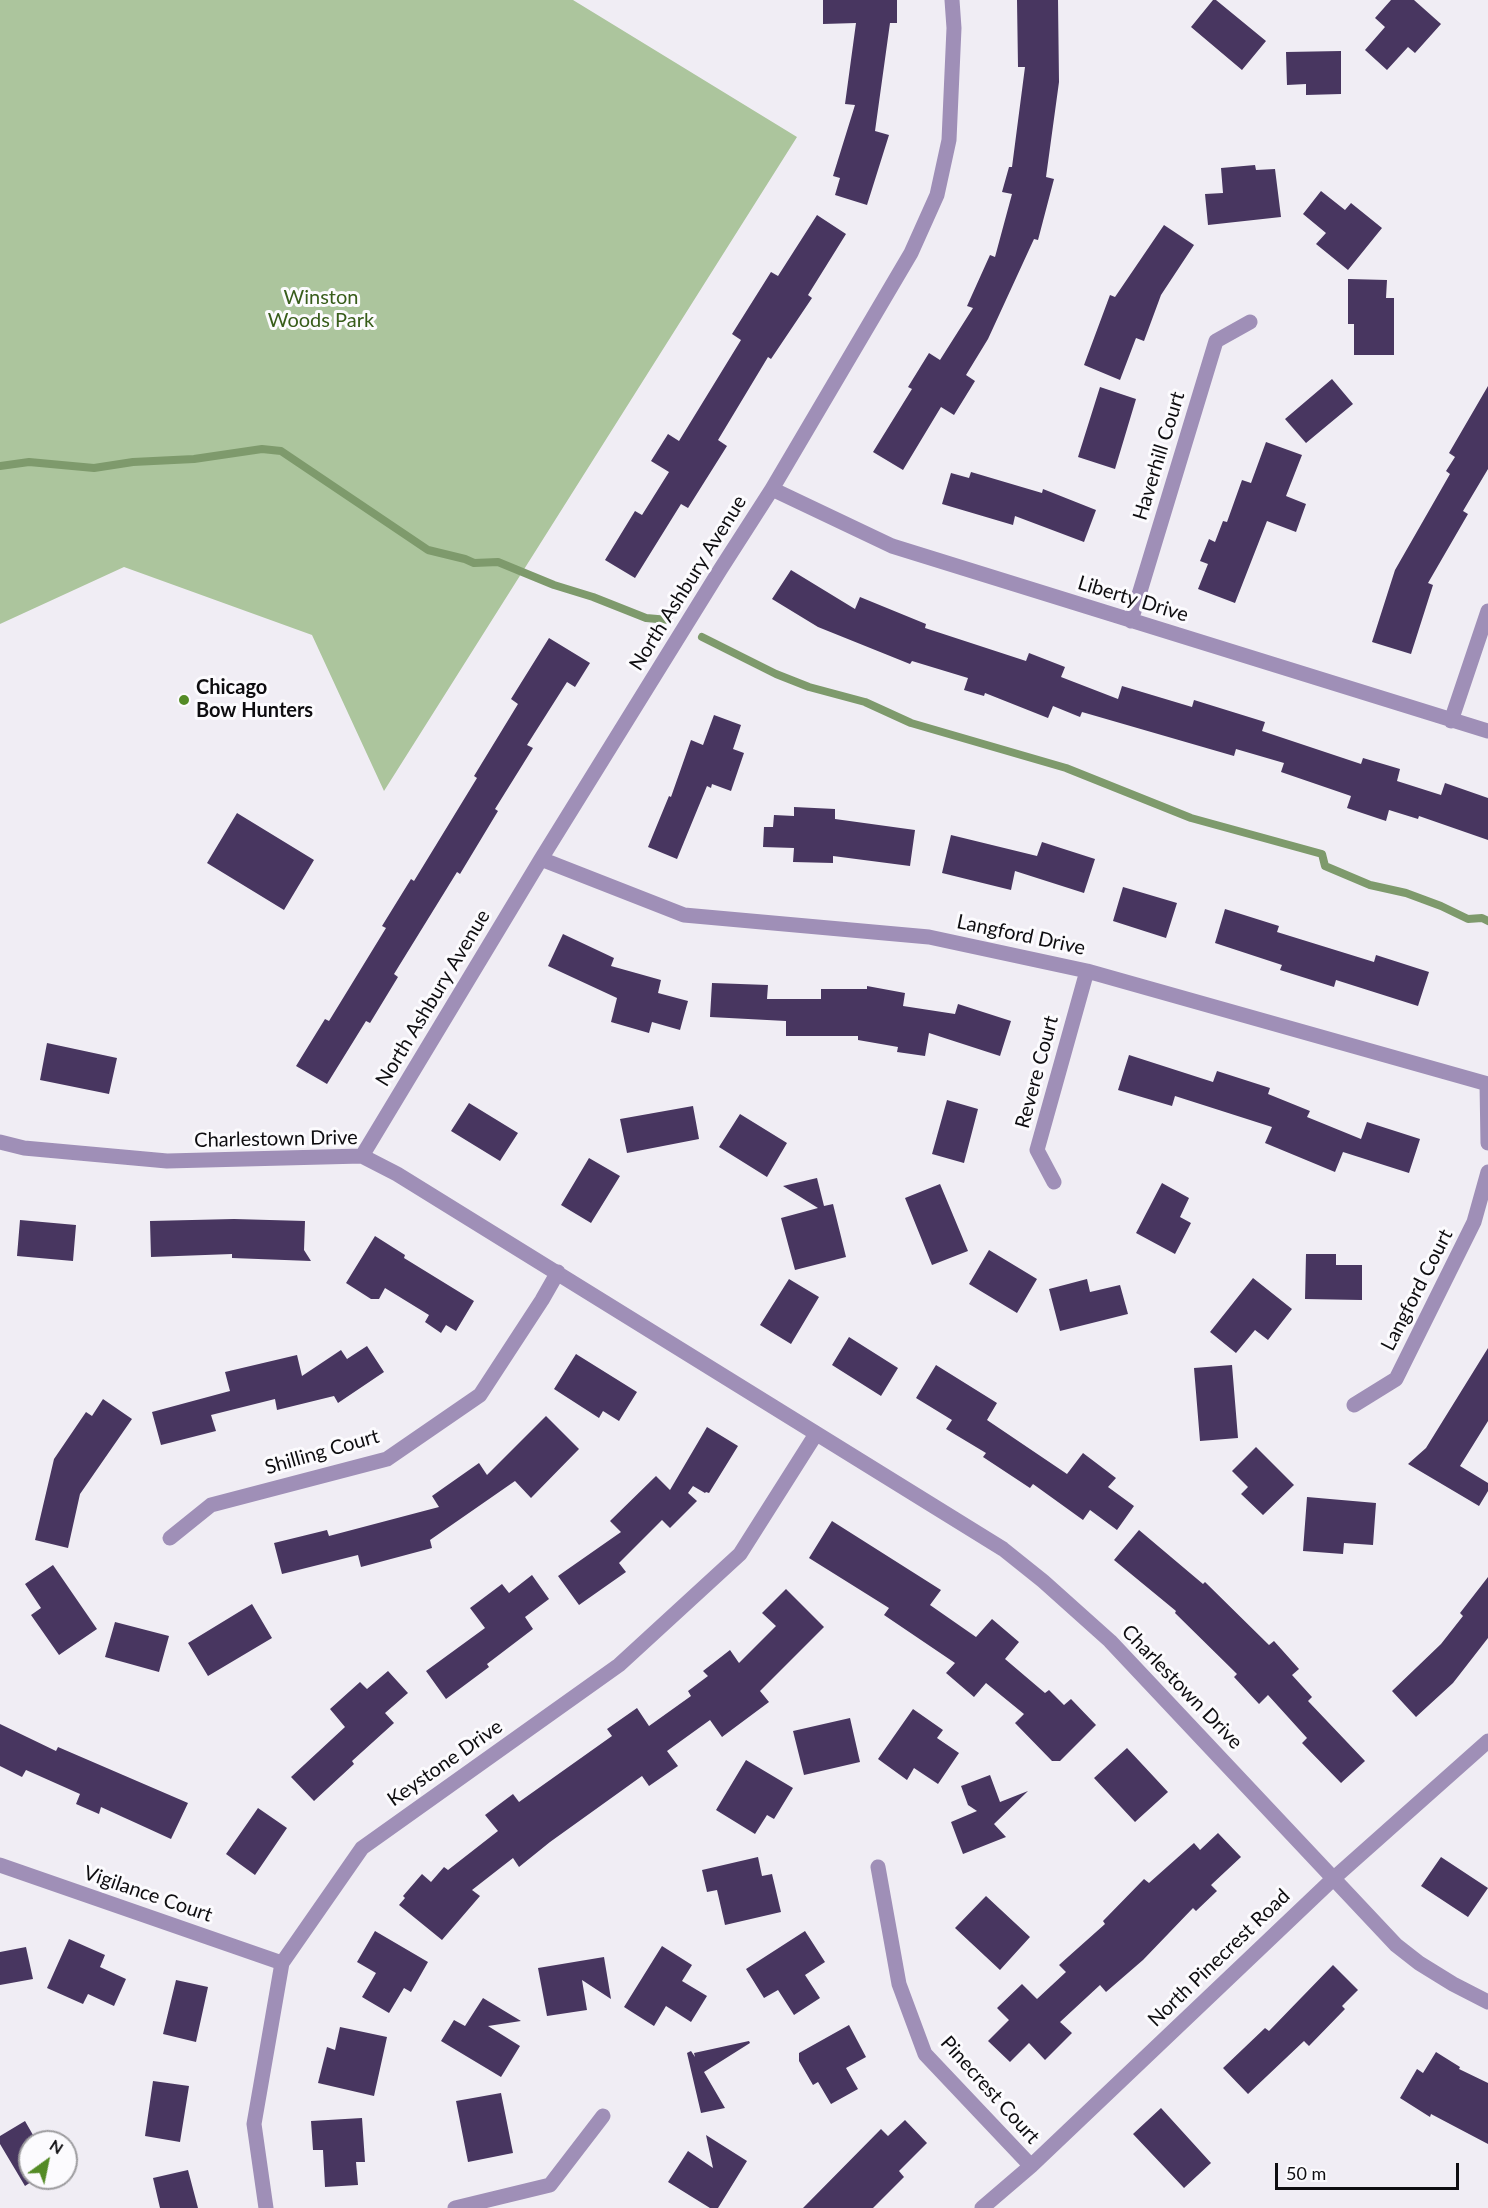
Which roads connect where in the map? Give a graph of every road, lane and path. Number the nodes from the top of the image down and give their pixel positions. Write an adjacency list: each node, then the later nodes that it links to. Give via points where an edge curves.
1 (952, 0): 3 (street, North Ashbury Avenue, via 949,140 937,195 911,253)
2 (1250, 322): 5 (street, Haverhill Court, via 1216,341)
3 (772, 489): 5 (street, Liberty Drive, via 892,546); 8 (street, North Ashbury Avenue)
4 (1488, 611): 6 (street)
5 (1131, 621): 6 (street, Liberty Drive)
6 (1451, 721): 7 (street, Liberty Drive)
7 (1488, 731)
8 (541, 859): 9 (street, Langford Drive, via 684,915 929,937); 13 (street, North Ashbury Avenue)
9 (1087, 971): 10 (street, Langford Drive); 15 (street, Revere Court, via 1037,1150)
10 (1488, 1084): 12 (street)
11 (0, 1142): 13 (street, Charlestown Drive, via 24,1148 167,1161)
12 (1488, 1143)
13 (362, 1156): 16 (street, Charlestown Drive)
14 (1488, 1172): 17 (street, Langford Court, via 1474,1222 1396,1379)
15 (1054, 1182)
16 (558, 1272): 18 (street, Charlestown Drive); 19 (street, Shilling Court, via 480,1395 387,1459 211,1505)
17 (1354, 1405)
18 (816, 1434): 23 (street, Charlestown Drive, via 1003,1549 1043,1581 1110,1641); 24 (street, Keystone Drive, via 740,1554 619,1665 362,1848)
19 (170, 1538)
20 (1488, 1741): 23 (street, North Pinecrest Road)
21 (0, 1865): 24 (street, Vigilance Court)
22 (878, 1867): 27 (street, Pinecrest Court, via 899,1984 925,2054)
23 (1334, 1878): 25 (street, Charlestown Drive, via 1396,1945 1444,1979); 27 (street, North Pinecrest Road)
24 (282, 1963): 28 (street, Keystone Drive, via 255,2124)
25 (1488, 2002)
26 (603, 2116): 29 (street, via 550,2185)
27 (1031, 2166): 30 (street, North Pinecrest Road)
28 (266, 2208)
29 (455, 2208)
30 (982, 2208)

